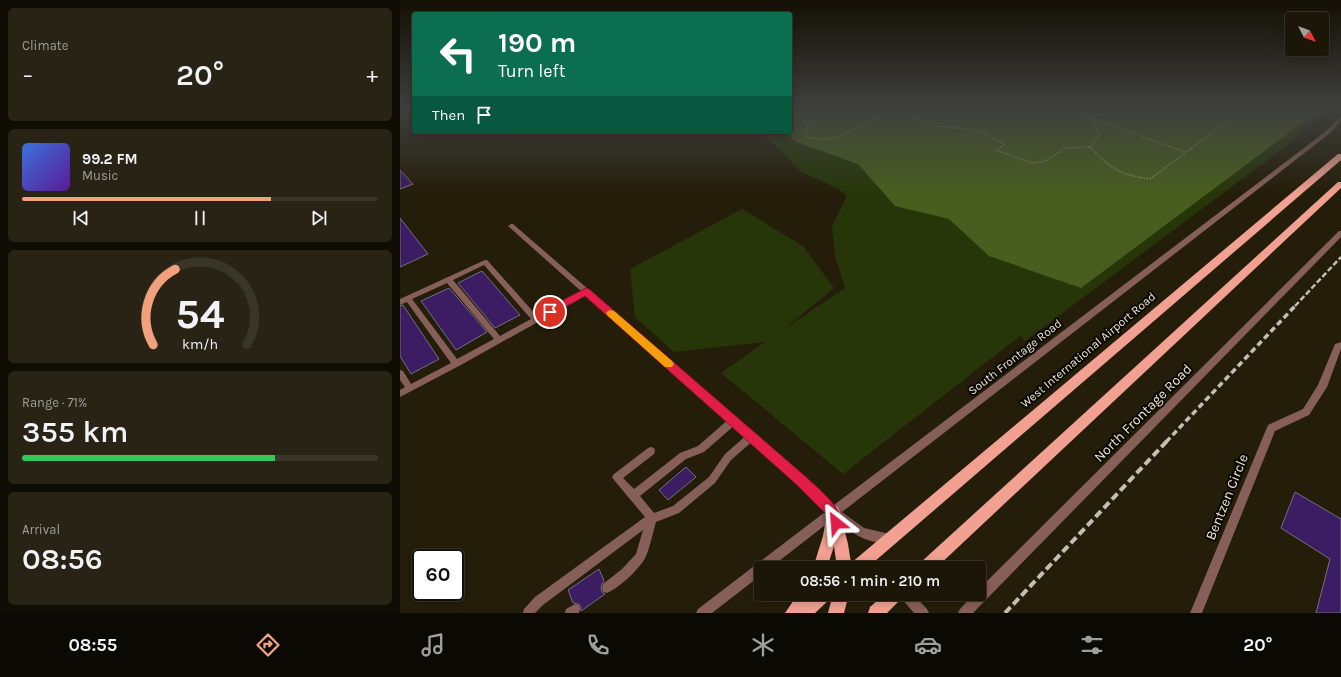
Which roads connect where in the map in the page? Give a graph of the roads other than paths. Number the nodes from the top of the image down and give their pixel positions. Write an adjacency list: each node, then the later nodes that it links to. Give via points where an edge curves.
1 (1321, 138): 21 (street, South Frontage Road)
2 (1341, 156): 23 (main road, West International Airport Road)
3 (1341, 184): 27 (main road)
4 (511, 226): 7 (street)
5 (1341, 232): 41 (street, North Frontage Road)
6 (448, 279): 8 (lane); 10 (lane, via 485,262); 11 (lane)
7 (586, 292): 10 (lane); 17 (street)
8 (408, 298): 9 (lane); 13 (lane)
9 (400, 302)
10 (536, 319): 11 (lane)
11 (499, 340): 13 (lane)
12 (1341, 345): 42 (street, Bentzen Circle, via 1338,346 1322,387 1306,412 1271,428)
13 (456, 364): 15 (lane)
14 (400, 373): 15 (lane)
15 (410, 389): 16 (lane)
16 (400, 394)
17 (733, 421): 18 (street); 20 (lane, via 701,450 683,456)
18 (751, 437): 21 (street); 22 (lane, via 728,457 712,480 676,510)
19 (651, 451): 20 (lane, via 617,477)
20 (633, 496): 22 (lane)
21 (833, 512): 23 (street, via 860,532); 24 (main road, via 830,536); 25 (main road); 35 (street, South Frontage Road)
22 (652, 518): 28 (lane, via 640,557 626,573); 34 (lane, via 539,601)
23 (890, 539): 26 (main road, West International Airport Road)
24 (822, 561)
25 (843, 561)
26 (864, 561)
27 (933, 561)
28 (607, 588)
29 (802, 601): 36 (main road)
30 (817, 601): 37 (main road)
31 (839, 601): 38 (main road)
32 (889, 601): 39 (main road)
33 (912, 601): 40 (street)
34 (528, 613)
35 (702, 613)
36 (793, 613)
37 (803, 613)
38 (836, 613)
39 (876, 613)
40 (923, 613)
41 (964, 613)
42 (1196, 613)

